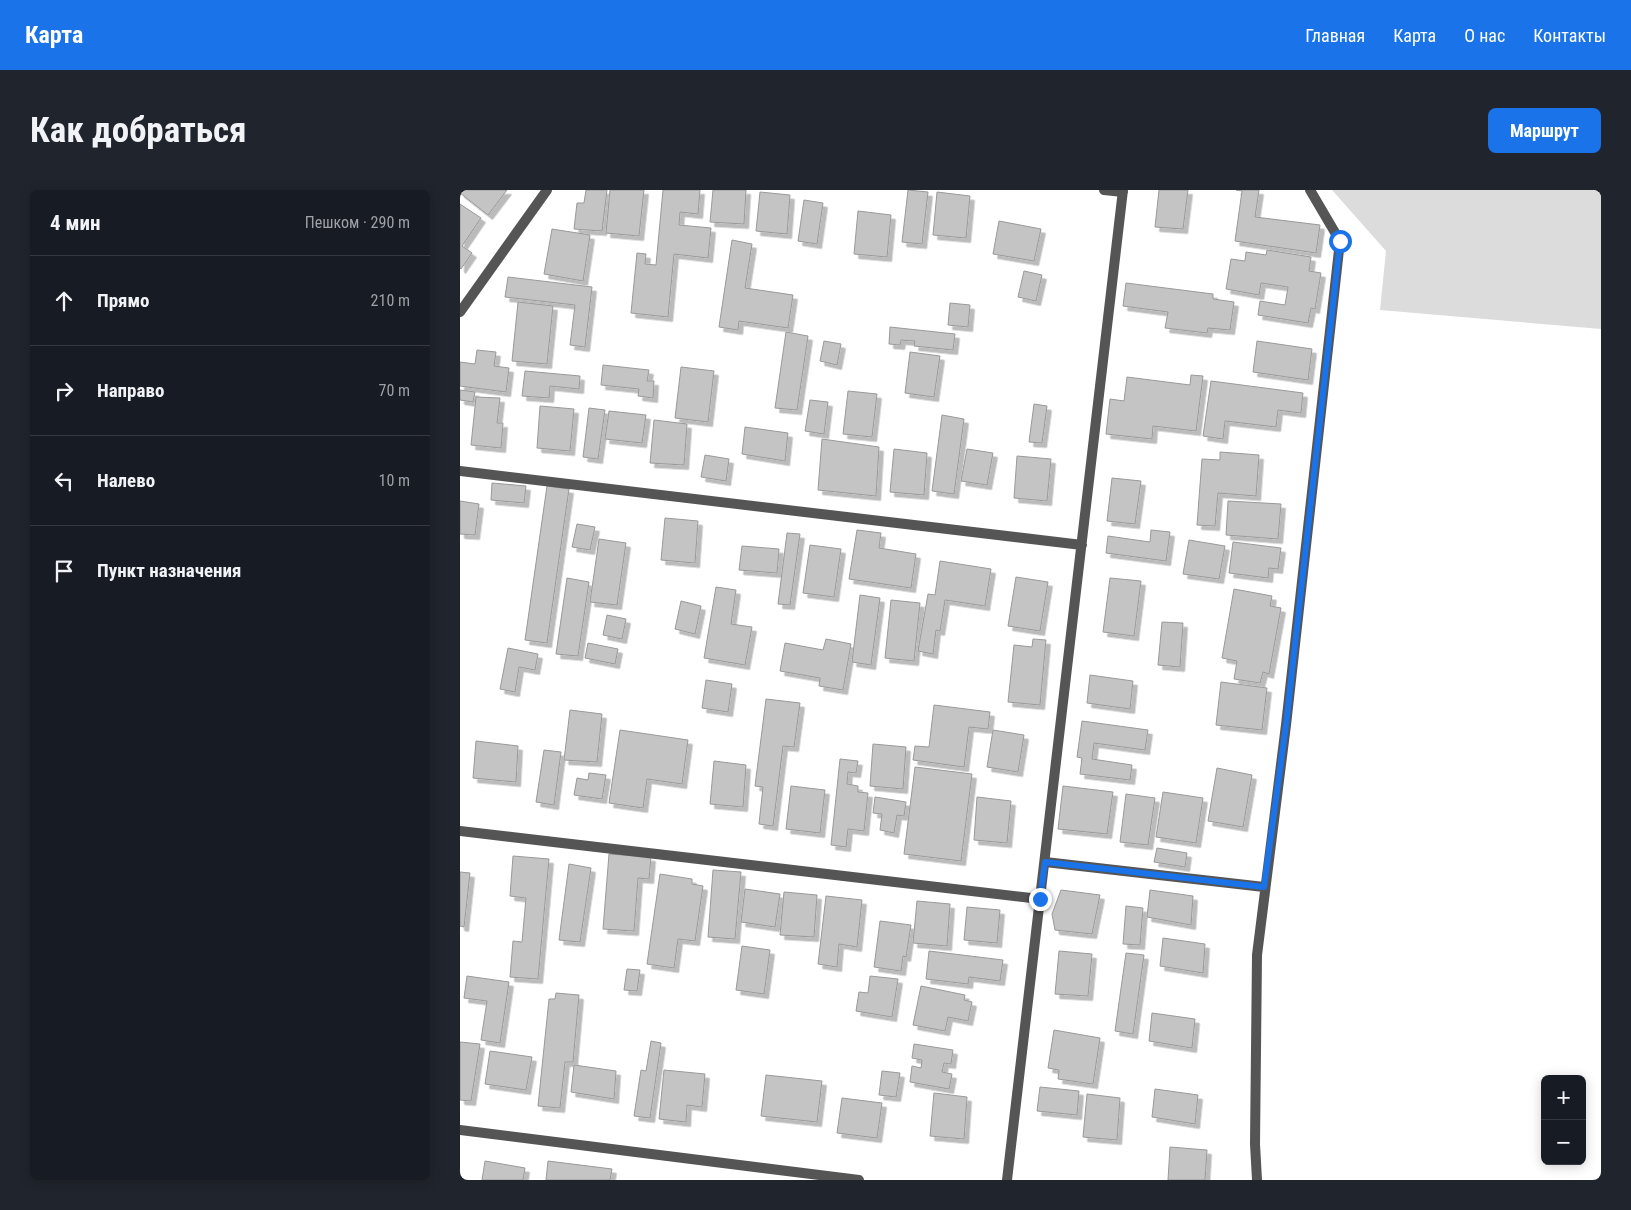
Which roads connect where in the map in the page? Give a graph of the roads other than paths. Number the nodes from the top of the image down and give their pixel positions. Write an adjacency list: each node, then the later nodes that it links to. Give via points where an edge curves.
1 (547, 190): 5 (street)
2 (1104, 190): 4 (street)
3 (1310, 190): 10 (street, via 1340,241 1286,725)
4 (1123, 191): 7 (street)
5 (460, 312)
6 (460, 471): 7 (street)
7 (1082, 545): 9 (street)
8 (460, 831): 11 (street)
9 (1045, 862): 10 (street); 11 (street)
10 (1264, 887): 15 (street, via 1257,955)
11 (1040, 899): 14 (street)
12 (460, 1130): 13 (street)
13 (859, 1180)
14 (1008, 1180)
15 (1257, 1180)

